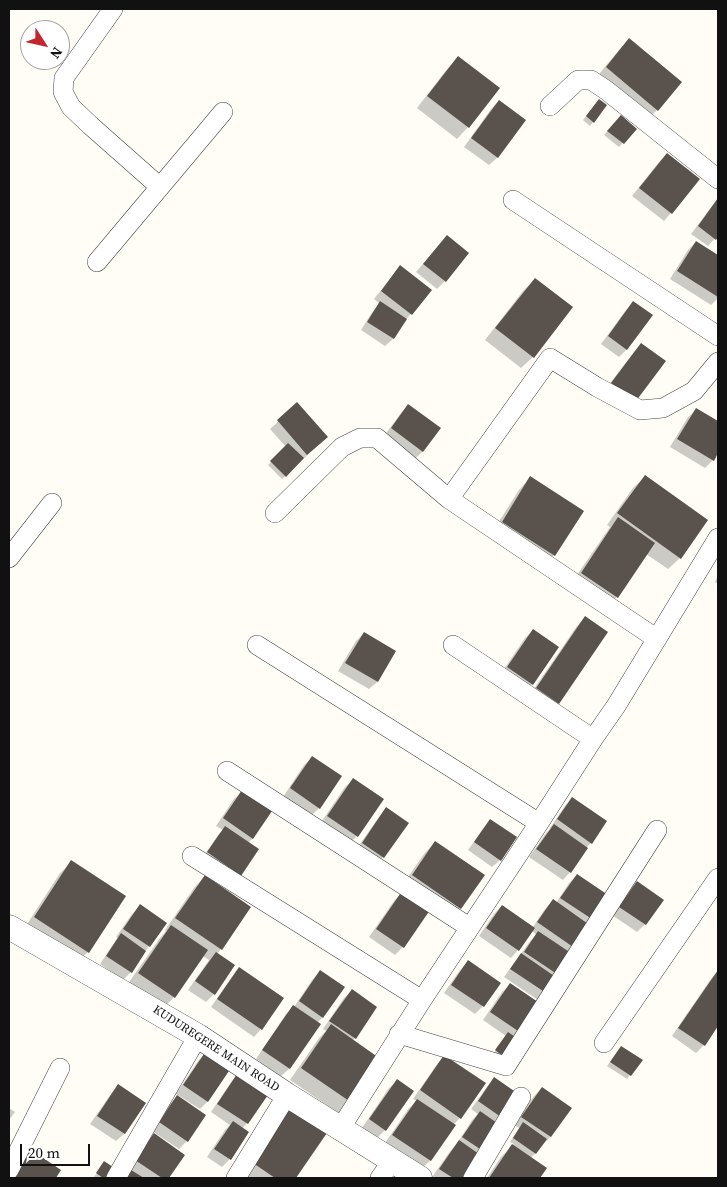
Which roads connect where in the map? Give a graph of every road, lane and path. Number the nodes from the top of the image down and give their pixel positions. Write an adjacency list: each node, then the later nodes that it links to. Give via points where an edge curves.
1 (113, 9): 5 (street, via 64,78 63,92 71,107 90,126)
2 (550, 106): 4 (street, via 578,80 591,80)
3 (223, 112): 5 (street)
4 (718, 179)
5 (160, 187): 7 (street)
6 (513, 200): 8 (street)
7 (97, 262)
8 (718, 336)
9 (718, 362): 10 (street, via 694,391 662,408 640,410 550,358)
10 (449, 499): 12 (street, via 377,438 360,438 342,446); 15 (street)
11 (52, 503): 14 (street)
12 (275, 513)
13 (718, 538): 15 (street)
14 (9, 558)
15 (658, 638): 18 (street)
16 (257, 645): 20 (street)
17 (453, 645): 18 (street)
18 (593, 739): 20 (street)
19 (227, 772): 25 (street)
20 (539, 823): 25 (street)
21 (657, 830): 27 (street, via 506,1066)
22 (192, 856): 26 (street)
23 (718, 878): 29 (street)
24 (9, 927): 28 (street, KUDUREGERE MAIN ROAD)
25 (469, 927): 26 (street)
26 (422, 1000): 27 (street)
27 (399, 1034): 33 (street)
28 (198, 1036): 31 (street, KUDUREGERE MAIN ROAD); 36 (street)
29 (604, 1043)
30 (60, 1068): 35 (street)
31 (287, 1094): 33 (street, KUDUREGERE MAIN ROAD); 37 (street)
32 (521, 1097): 39 (street)
33 (340, 1129): 34 (street, KUDUREGERE MAIN ROAD)
34 (386, 1169): 38 (street, KUDUREGERE MAIN ROAD)
35 (9, 1170)
36 (116, 1178)
37 (236, 1178)
38 (420, 1178)
39 (474, 1178)

